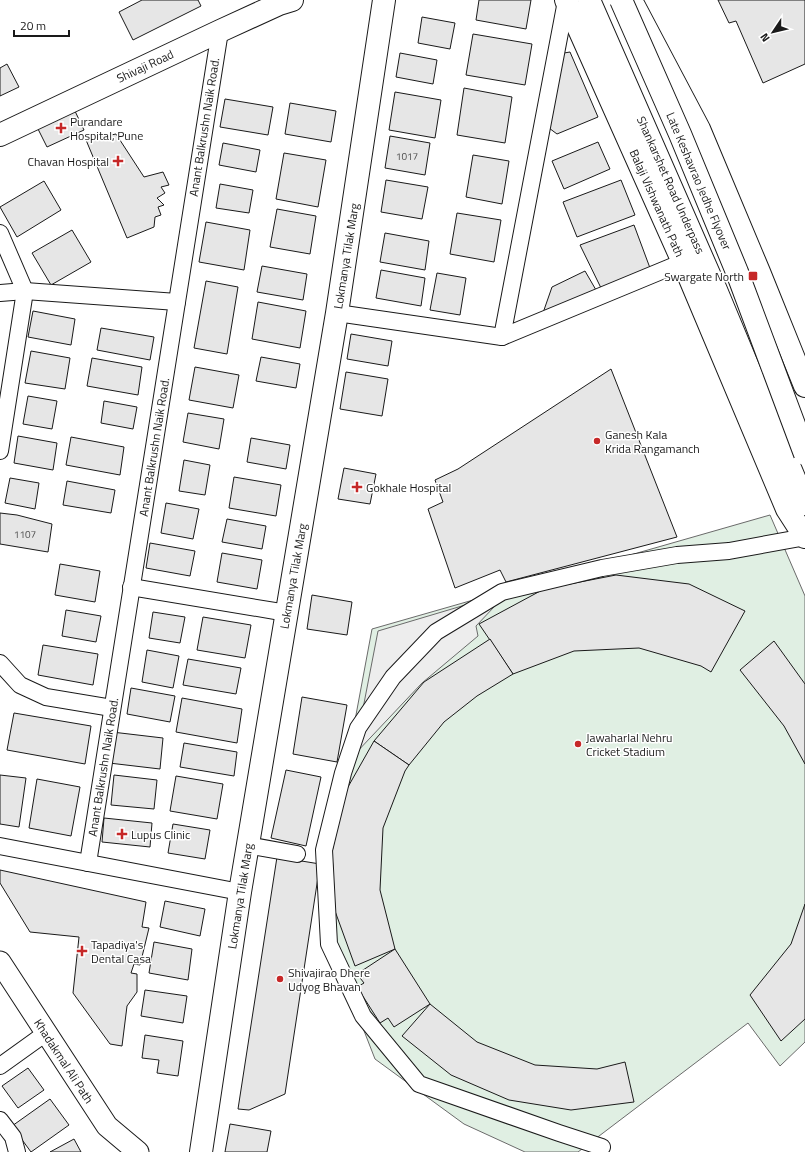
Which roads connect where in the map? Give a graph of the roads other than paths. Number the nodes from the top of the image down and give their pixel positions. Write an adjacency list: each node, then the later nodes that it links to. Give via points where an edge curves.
1 (292, 0): 7 (main road, Shivaji Road)
2 (384, 0): 14 (main road, Lokmanya Tilak Marg)
3 (566, 0): 10 (main road, Balaji Vishwanath Path); 15 (street)
4 (589, 0): 19 (main road, Shankarshet Road Underpass, via 716,290)
5 (621, 0): 18 (main road, Late Keshavrao Jedhe Flyover, bridge, via 737,272)
6 (630, 0): 16 (main road, via 699,129)
7 (220, 31): 8 (main road, Shivaji Road); 13 (street, Anant Balkrushn Naik Road.)
8 (0, 135)
9 (0, 233): 11 (street)
10 (683, 262): 15 (street); 20 (main road, Balaji Vishwanath Path, via 787,509)
11 (25, 291): 12 (street); 13 (street); 17 (street)
12 (0, 293)
13 (176, 302): 21 (street, Anant Balkrushn Naik Road.)
14 (337, 313): 15 (street); 22 (main road, Lokmanya Tilak Marg)
15 (502, 337)
16 (805, 386)
17 (0, 451)
18 (805, 454)
19 (805, 504)
20 (805, 537): 37 (street, via 729,551 677,555 602,568 502,592 436,632 393,677 358,728 343,773 324,850 329,944 363,1016 418,1084 602,1147)
21 (131, 587): 22 (street); 24 (street, Anant Balkrushn Naik Road.)
22 (287, 613): 25 (main road, Lokmanya Tilak Marg)
23 (0, 663): 24 (street, via 20,685 46,697)
24 (112, 708): 28 (street, Anant Balkrushn Naik Road.)
25 (247, 845): 27 (street); 29 (main road, Lokmanya Tilak Marg)
26 (0, 846): 28 (street)
27 (297, 854)
28 (88, 863): 29 (street)
29 (240, 892): 36 (main road, Lokmanya Tilak Marg)
30 (0, 962): 31 (street, Khadakmal Ali Path)
31 (46, 1033): 32 (street); 35 (street, Khadakmal Ali Path, via 107,1126)
32 (0, 1066)
33 (0, 1120): 34 (street, via 13,1137)
34 (17, 1152)
35 (138, 1152)
36 (201, 1152)
37 (590, 1152)

